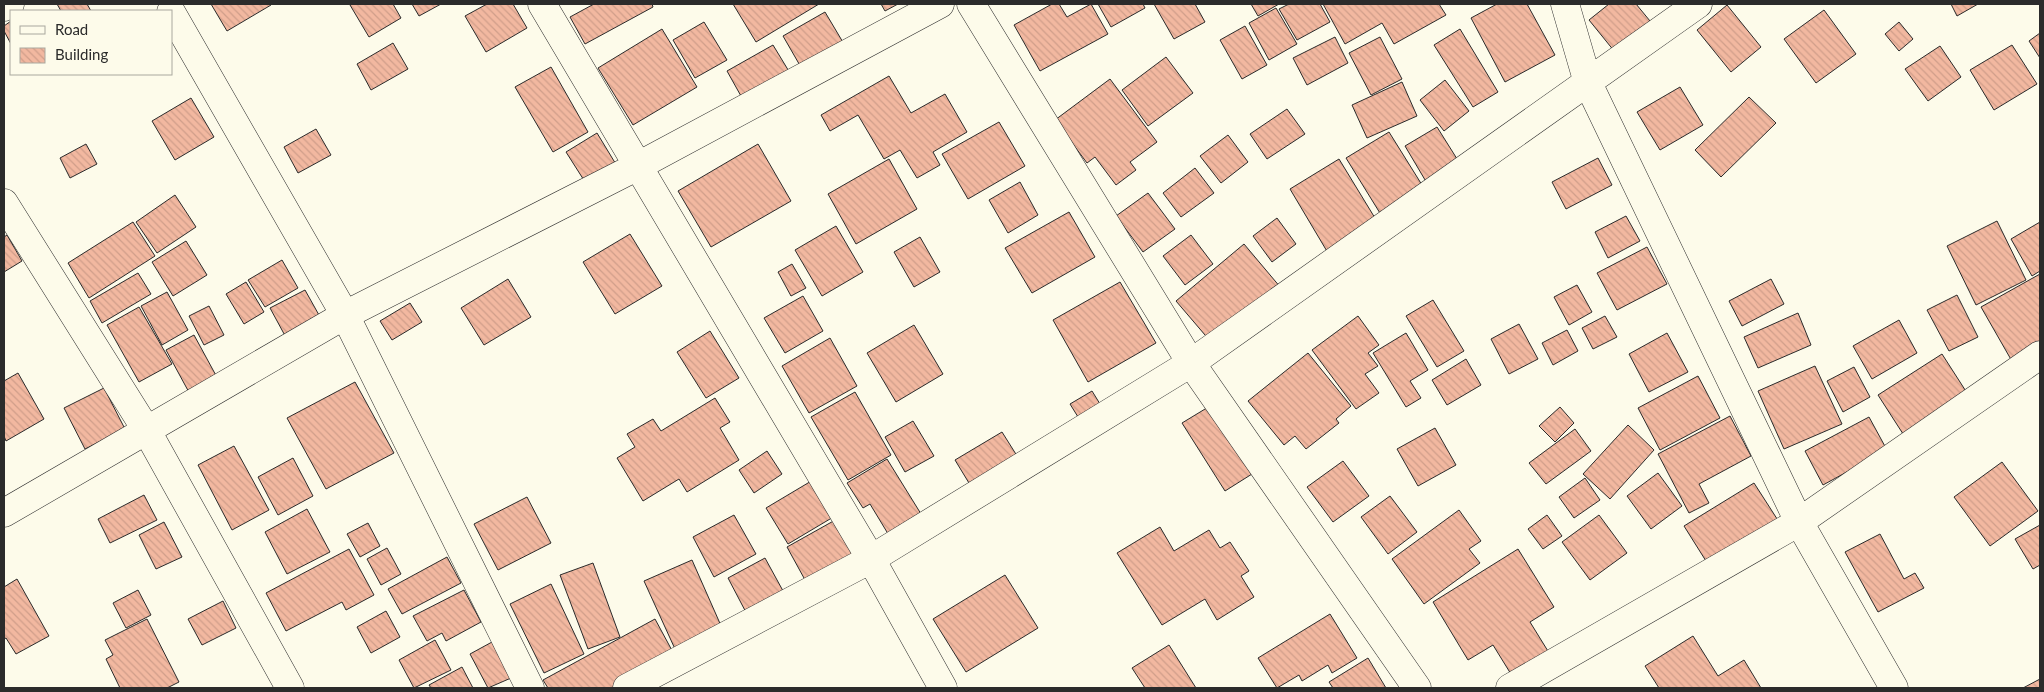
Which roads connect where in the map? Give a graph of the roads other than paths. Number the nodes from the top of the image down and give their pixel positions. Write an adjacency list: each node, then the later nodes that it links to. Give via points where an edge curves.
1 (10, 4): 7 (street)
2 (542, 4): 10 (street)
3 (940, 4): 10 (street)
4 (971, 4): 14 (street)
5 (1565, 4): 9 (street)
6 (1698, 4): 9 (street)
7 (4, 7)
8 (172, 14): 12 (street)
9 (1588, 83): 14 (street); 17 (street)
10 (638, 166): 12 (street); 18 (street)
11 (4, 203): 15 (street)
12 (345, 315): 15 (street); 20 (street)
13 (2040, 356): 17 (street)
14 (1191, 363): 18 (street); 23 (street)
15 (147, 431): 16 (street); 19 (street)
16 (4, 513)
17 (1799, 522): 24 (street); 25 (street)
18 (871, 559): 21 (street); 22 (street)
19 (290, 688)
20 (530, 688)
21 (626, 688)
22 (943, 688)
23 (1417, 688)
24 (1510, 688)
25 (1894, 688)

